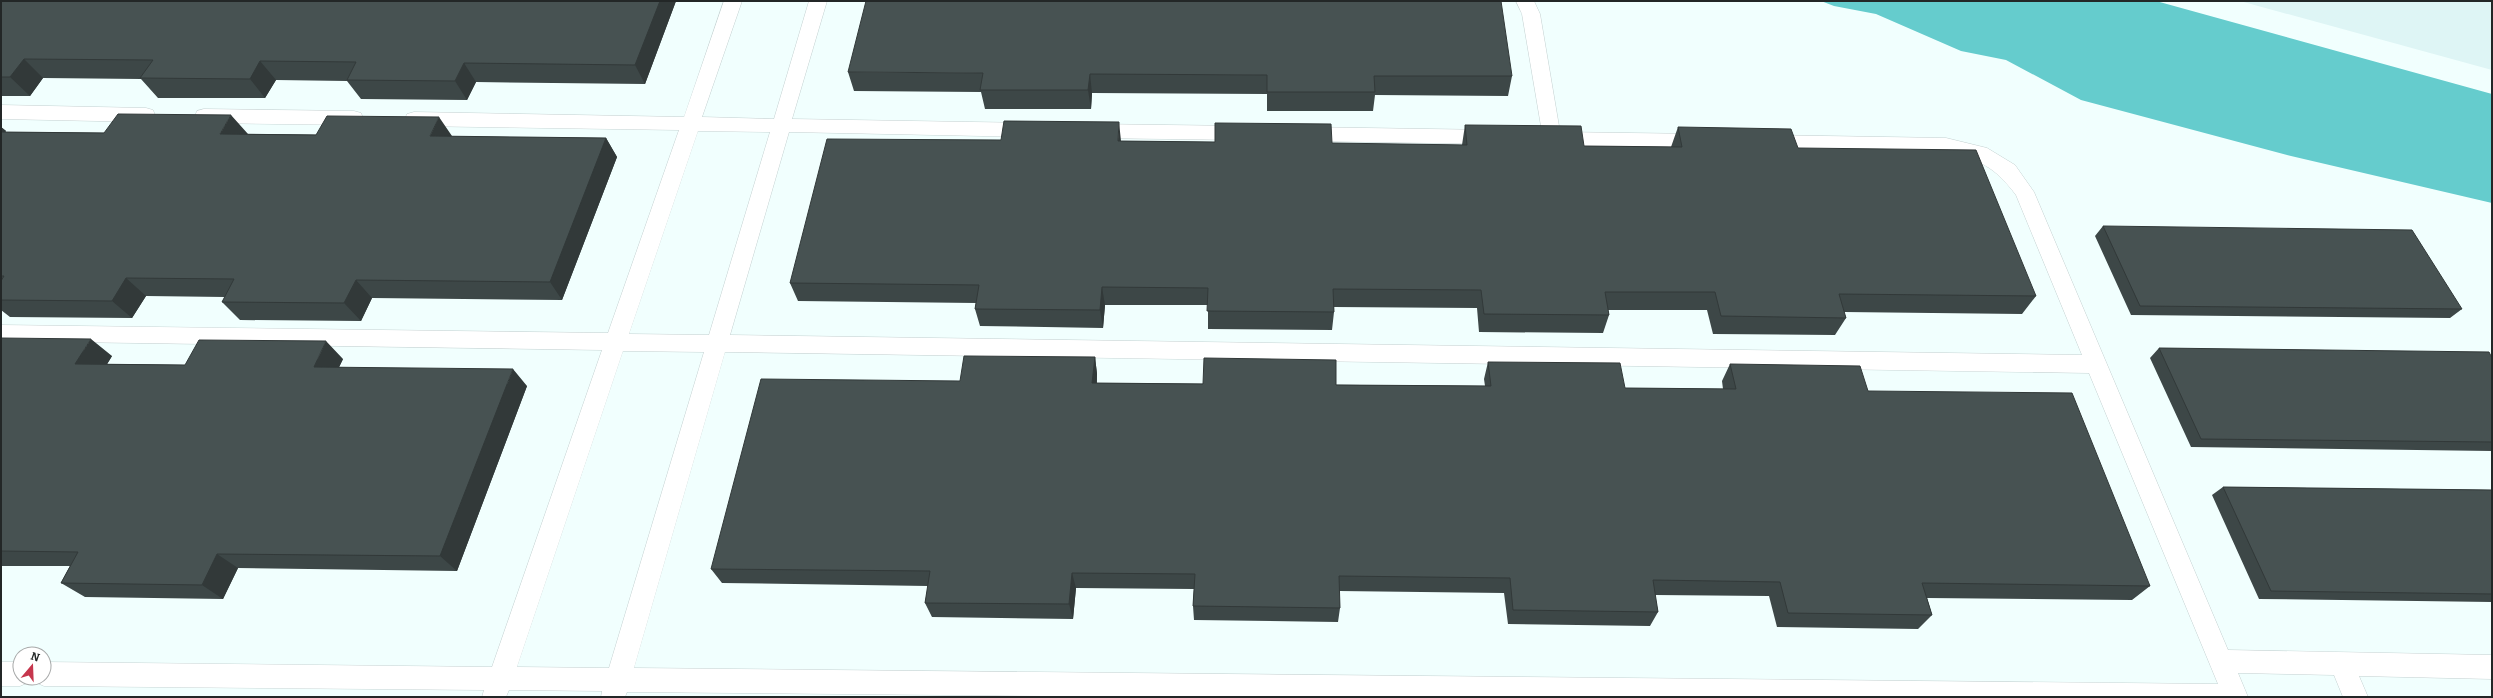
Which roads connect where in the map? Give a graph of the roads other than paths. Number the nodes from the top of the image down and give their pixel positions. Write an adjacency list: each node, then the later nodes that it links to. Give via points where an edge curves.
1 (733, 1): 7 (lane)
2 (818, 1): 8 (lane)
3 (1525, 1): 14 (lane, via 1531,14 1544,138)
4 (1, 112): 5 (lane)
5 (374, 119)
6 (397, 119): 7 (lane)
7 (691, 124): 8 (lane); 17 (lane)
8 (781, 126): 9 (lane); 18 (lane)
9 (1052, 130)
10 (1075, 130): 11 (lane)
11 (1258, 134)
12 (1282, 134): 13 (lane)
13 (1513, 138)
14 (1718, 141)
15 (1749, 142): 19 (lane, via 1946,145 1980,153 2008,170 2024,192)
16 (1, 333): 17 (lane)
17 (616, 342): 18 (lane); 26 (lane)
18 (717, 344): 19 (lane); 27 (lane)
19 (2096, 364): 20 (lane)
20 (2220, 661): 21 (lane); 28 (lane)
21 (2341, 664): 22 (lane); 29 (lane)
22 (2492, 667)
23 (1, 674): 24 (lane)
24 (12, 674)
25 (52, 674): 26 (lane)
26 (498, 688): 27 (lane)
27 (615, 689): 28 (lane)
28 (2235, 697)
29 (2356, 697)

